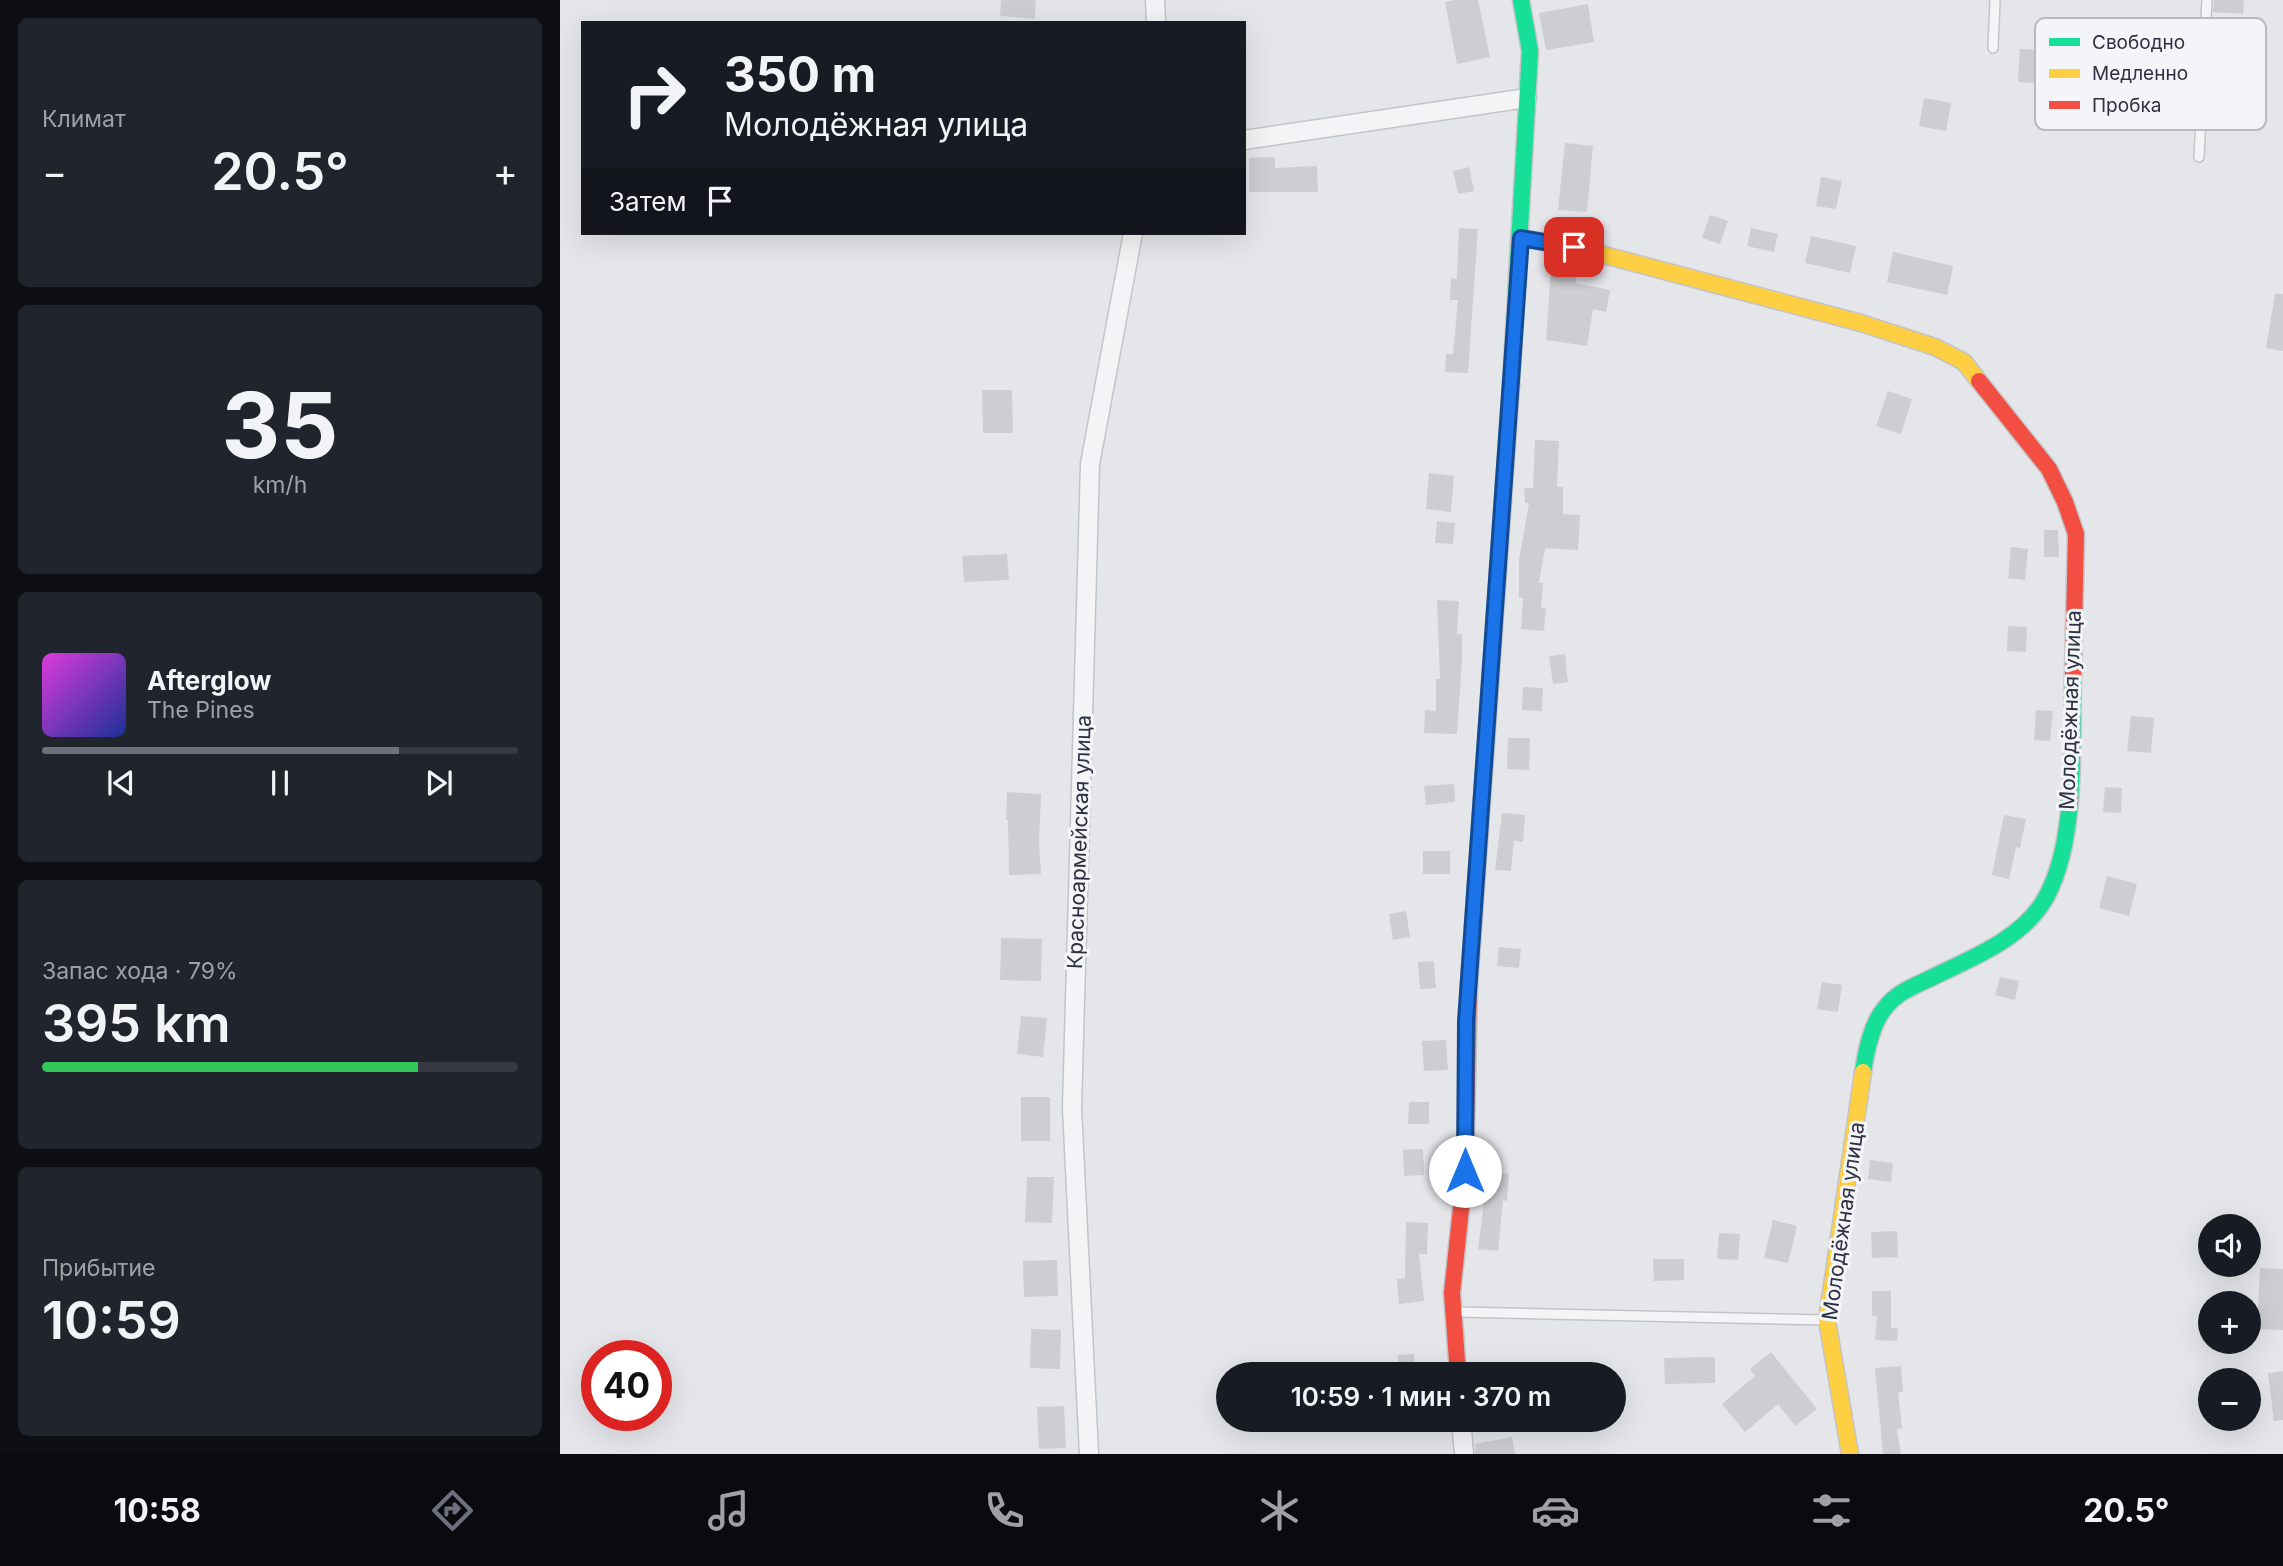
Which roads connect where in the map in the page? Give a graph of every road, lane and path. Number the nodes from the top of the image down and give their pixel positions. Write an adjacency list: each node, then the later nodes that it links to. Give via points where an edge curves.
1 (1155, 0): 6 (street)
2 (1521, 0): 8 (street, via 1530,51)
3 (1995, 0): 7 (lane)
4 (2207, 0): 5 (lane)
5 (2206, 18)
6 (1156, 21)
7 (1993, 48)
8 (1527, 98): 10 (street); 13 (street)
9 (2200, 130): 11 (lane)
10 (1246, 140)
11 (2199, 157)
12 (1133, 235): 18 (street, Красноармейская улица, via 1090,464 1072,1108)
13 (1521, 238): 14 (street, via 1466,1021 1465,1171); 15 (street, Молодёжная улица, via 1574,247 1861,323 1935,347 1964,362 2049,469 2076,534 2070,792 2061,862 2042,904 2019,929 1980,954 1900,993 1883,1009 1864,1067)
14 (1454, 1312): 15 (lane); 16 (street)
15 (1827, 1320): 20 (street, Молодёжная улица)
16 (1457, 1362)
17 (1462, 1432): 19 (street)
18 (1089, 1454)
19 (1464, 1454)
20 (1850, 1454)

